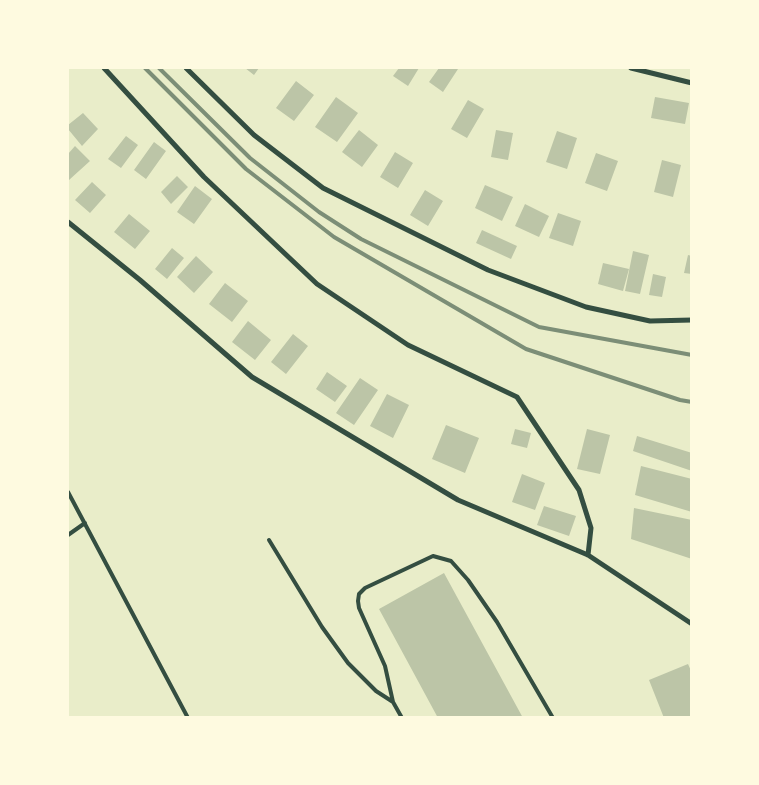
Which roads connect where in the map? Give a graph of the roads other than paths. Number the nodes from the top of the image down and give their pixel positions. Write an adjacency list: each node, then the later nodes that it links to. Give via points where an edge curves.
1 (104, 68): 11 (street, via 204,177 317,284 408,345 517,397 579,490 592,528)
2 (186, 68): 6 (street, via 254,135 323,188 488,270 586,307 650,320)
3 (631, 68): 4 (street)
4 (692, 83)
5 (68, 222): 11 (street, via 252,378 458,500)
6 (692, 320)
7 (68, 492): 8 (lane)
8 (85, 523): 9 (lane); 14 (lane)
9 (68, 535)
10 (269, 540): 13 (lane, via 348,663 376,692)
11 (588, 555): 12 (street)
12 (692, 624)
13 (393, 702): 15 (lane); 16 (lane, via 385,666 359,608 359,594 365,588 433,556 451,561 468,580 497,622)
14 (188, 718)
15 (402, 718)
16 (553, 718)

